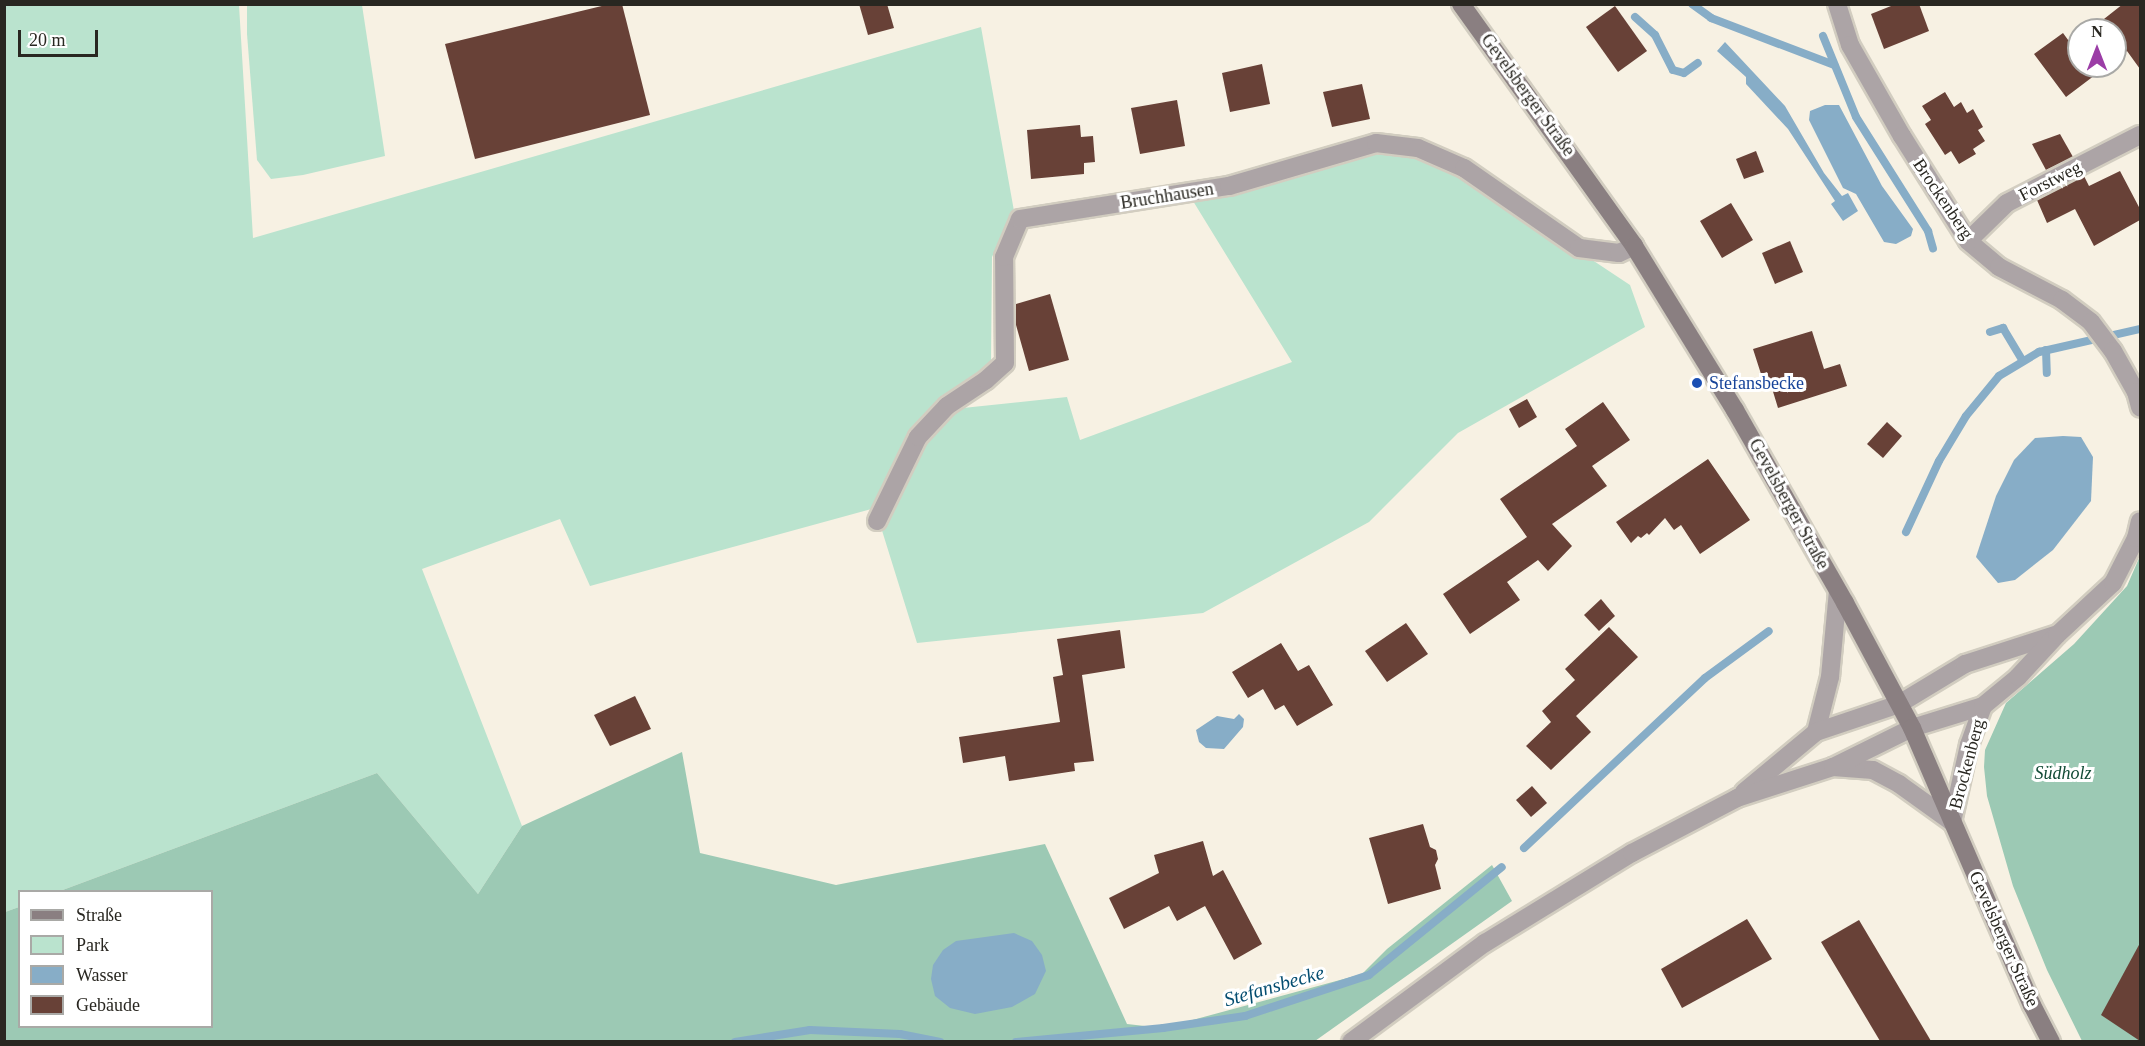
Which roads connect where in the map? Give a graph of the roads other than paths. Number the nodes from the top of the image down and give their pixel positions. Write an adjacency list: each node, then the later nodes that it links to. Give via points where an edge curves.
1 (1461, 4): 5 (main road, Gevelsberger Straße)
2 (1837, 4): 4 (street, Brockenberg, via 1850,45)
3 (2140, 135): 4 (street, Forstweg, via 2007,203)
4 (1968, 241): 6 (street, Brockenberg, via 1999,267 2062,300 2091,322 2113,351)
5 (1634, 246): 7 (street, Bruchhausen, via 1619,253 1579,248 1464,168 1418,148 1376,143 1229,186 1020,219 1004,257 1005,363 947,406 918,437); 9 (main road, Gevelsberger Straße, via 1736,410)
6 (2140, 407)
7 (877, 521)
8 (2140, 521): 10 (street, Brockenberg, via 2136,538 2113,583)
9 (1838, 591): 11 (main road, Gevelsberger Straße); 14 (street, via 1830,677)
10 (2057, 635): 11 (street, Brockenberg, via 1965,664); 12 (street, Brockenberg, via 2018,677)
11 (1899, 704): 13 (main road, Gevelsberger Straße); 14 (street)
12 (1983, 706): 13 (street, Brockenberg); 17 (street, Brockenberg, via 1969,745)
13 (1912, 728): 15 (street); 17 (main road, Gevelsberger Straße)
14 (1816, 732): 16 (street)
15 (1833, 767): 16 (street); 17 (street, via 1873,770)
16 (1737, 798): 18 (street, via 1532,912)
17 (1952, 822): 19 (main road, Gevelsberger Straße)
18 (1351, 1041)
19 (2051, 1041)

